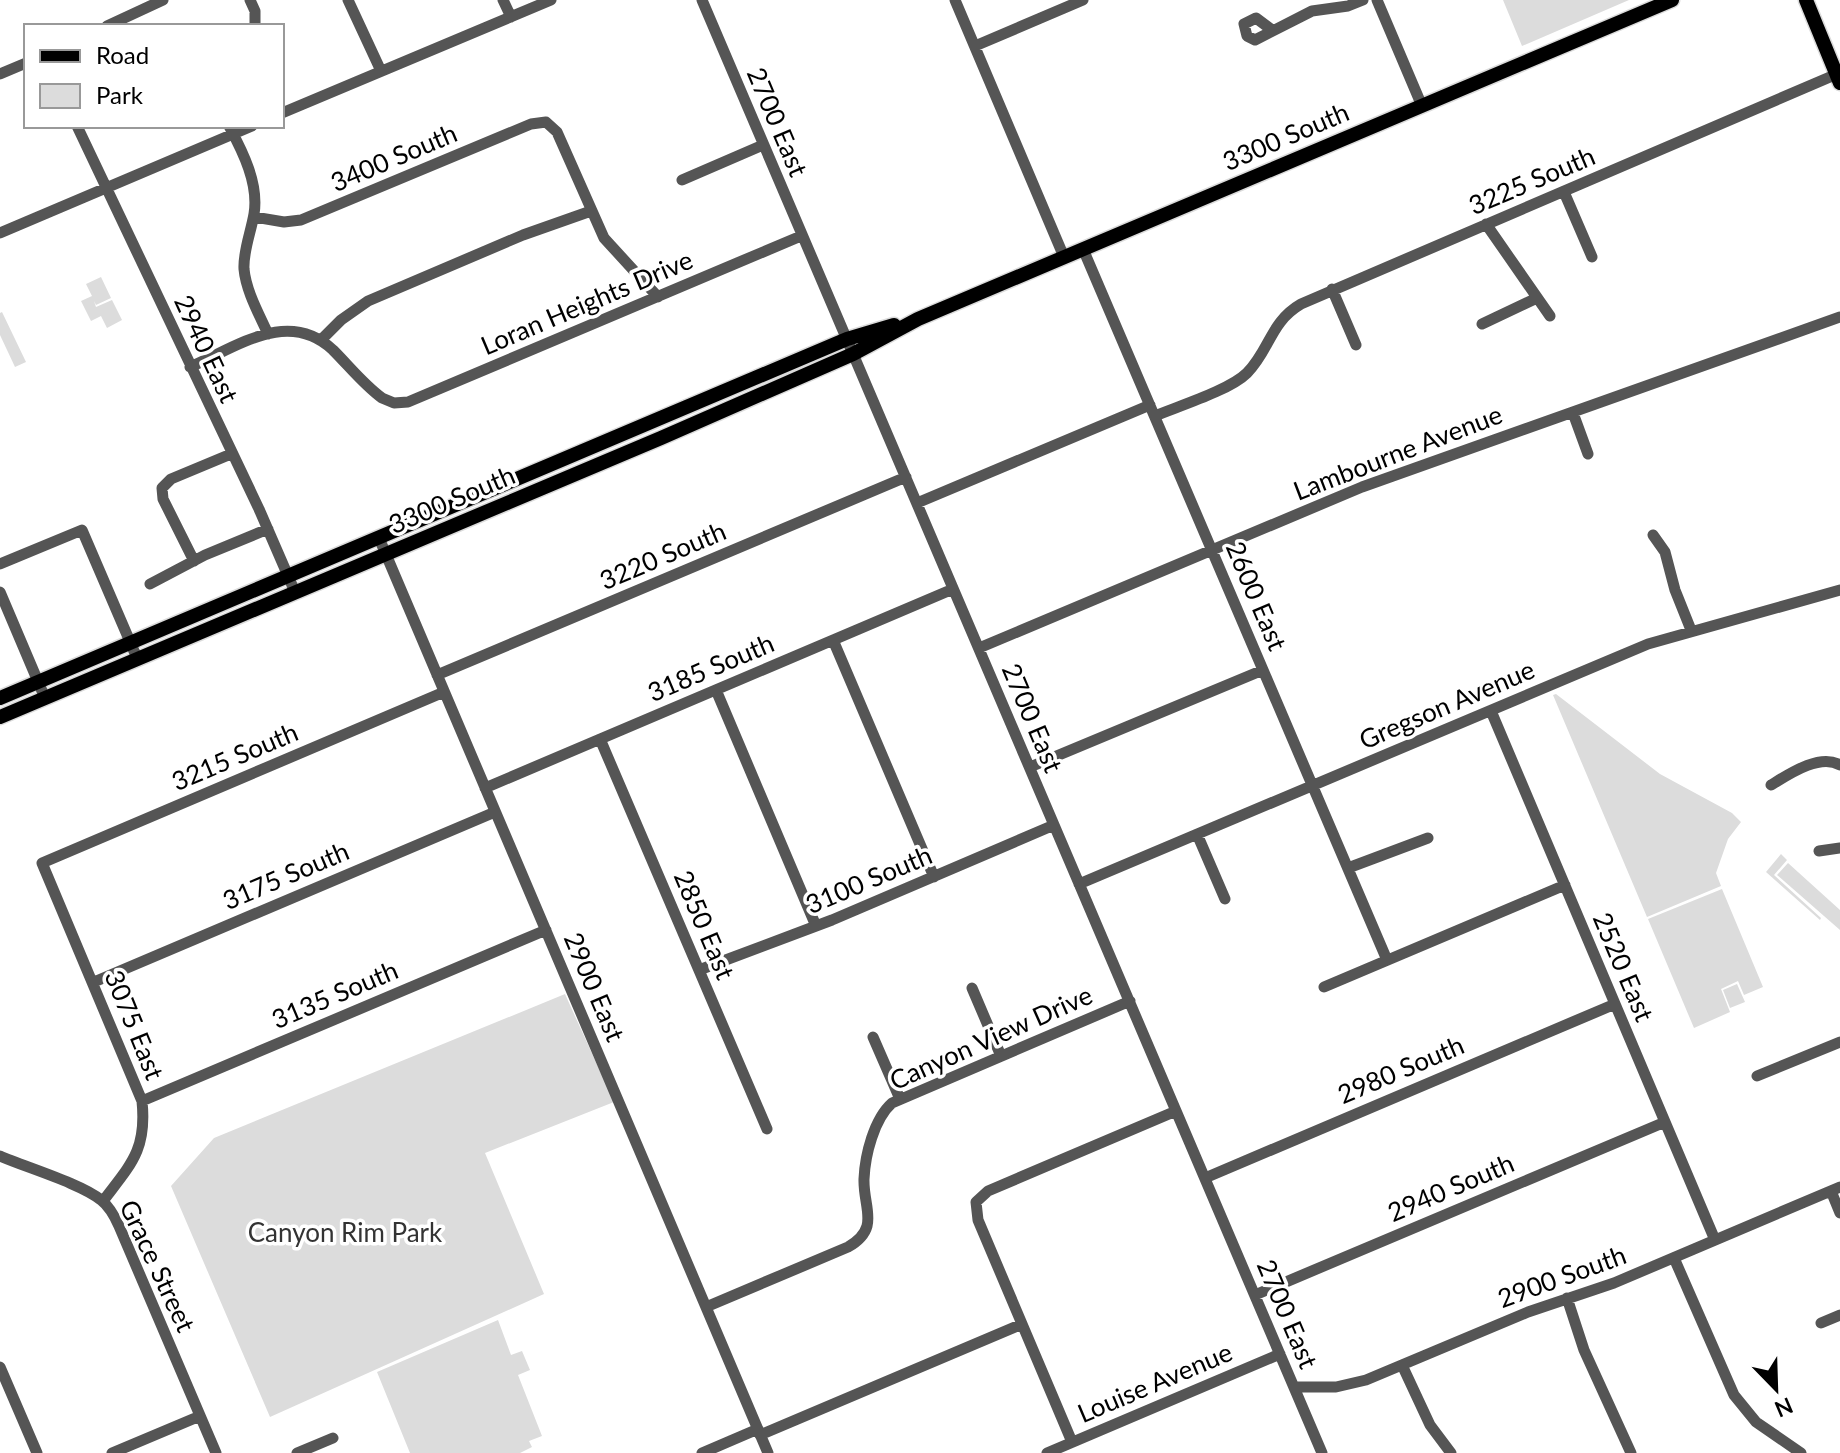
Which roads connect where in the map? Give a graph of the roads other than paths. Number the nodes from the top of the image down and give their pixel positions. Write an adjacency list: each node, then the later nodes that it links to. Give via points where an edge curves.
1 (163, 0): 14 (street)
2 (250, 0): 15 (street)
3 (348, 0): 19 (street)
4 (503, 0): 13 (street)
5 (551, 0): 13 (street)
6 (702, 0): 26 (street, 2700 East)
7 (955, 0): 17 (street)
8 (1083, 0): 17 (street)
9 (1363, 0): 16 (street, via 1312,11)
10 (1377, 0): 22 (street)
11 (1672, 0): 22 (main road, 3300 South)
12 (1806, 0): 21 (main road)
13 (511, 17): 19 (street)
14 (111, 24)
15 (255, 24)
16 (1272, 30)
17 (975, 46): 36 (street)
18 (24, 64): 20 (street)
19 (381, 71): 23 (street)
20 (0, 74)
21 (1838, 78): 29 (street, 3225 South)
22 (1422, 106): 35 (main road, 3300 South)
23 (284, 112)
24 (78, 128): 28 (street, 2940 East)
25 (231, 130): 28 (street); 31 (street, via 253,186)
26 (763, 145): 27 (street); 34 (street, 2700 East)
27 (682, 180)
28 (106, 188): 33 (street); 50 (street, 2940 East)
29 (1564, 192): 32 (street, 3225 South); 37 (street)
30 (591, 211): 31 (street, 3400 South, via 549,123 531,124 301,220); 39 (street, via 608,243); 47 (street, via 368,301)
31 (254, 217): 45 (street, via 244,269)
32 (1486, 224): 38 (street, 3225 South); 40 (street)
33 (0, 233)
34 (801, 236): 39 (street, Loran Heights Drive); 46 (street, 2700 East)
35 (1083, 249): 36 (main road, 3300 South); 51 (street, 2600 East)
36 (1064, 257): 43 (main road, 3300 South)
37 (1592, 257)
38 (1332, 289): 48 (street); 51 (street, 3225 South, via 1287,313 1237,381)
39 (658, 297): 47 (street, Loran Heights Drive, via 401,403 372,390)
40 (1537, 298): 41 (street); 44 (street)
41 (1550, 316)
42 (1840, 317): 52 (street, Lambourne Avenue)
43 (918, 319): 46 (main road, 3300 South); 49 (main road, 3300 South)
44 (1482, 324)
45 (268, 334): 47 (street, via 298,330); 50 (street)
46 (847, 339): 49 (street, 2700 East); 59 (main road, 3300 South)
47 (321, 340)
48 (1356, 345)
49 (853, 354): 55 (street, 2700 East); 61 (main road, 3300 South)
50 (190, 367): 53 (street, 2940 East)
51 (1152, 410): 56 (street, 3225 South); 60 (street, 2600 East)
52 (1573, 413): 54 (street); 60 (street, Lambourne Avenue, via 1372,483)
53 (231, 454): 57 (street, 2940 East); 62 (street, via 171,479 162,488)
54 (1588, 454)
55 (906, 477): 56 (street, 2700 East); 76 (street, 3220 South)
56 (917, 503): 66 (street, 2700 East)
57 (268, 529): 62 (street); 64 (street, 2940 East)
58 (1653, 535): 70 (street, via 1665,552)
59 (379, 538): 61 (street, 2900 East); 64 (main road, 3300 South)
60 (1212, 550): 73 (street, Lambourne Avenue); 75 (street, 2600 East)
61 (386, 554): 69 (main road, 3300 South); 76 (street, 2900 East)
62 (194, 561): 65 (street)
63 (0, 564): 72 (street, via 82,530)
64 (289, 576): 69 (street, 2940 East); 72 (main road, 3300 South)
65 (150, 584)
66 (953, 589): 71 (street, 3185 South); 73 (street, 2700 East)
67 (1840, 590): 70 (street, Gregson Avenue)
68 (0, 592): 77 (street)
69 (295, 592): 74 (main road, 3300 South)
70 (1691, 630): 82 (street, Gregson Avenue)
71 (833, 640): 78 (street, 3185 South); 98 (street)
72 (130, 643): 74 (street); 77 (main road, 3300 South)
73 (979, 648): 86 (street, 2700 East)
74 (137, 658): 81 (main road, 3300 South)
75 (1263, 670): 86 (street); 87 (street, 2600 East)
76 (437, 675): 79 (street, 2900 East)
77 (38, 683): 80 (main road, 3300 South); 81 (street)
78 (716, 690): 84 (street, 3185 South); 102 (street)
79 (444, 692): 89 (street, 2900 East); 96 (street, 3215 South)
80 (0, 698)
81 (45, 698): 83 (main road, 3300 South)
82 (1491, 711): 87 (street, Gregson Avenue); 100 (street, 2520 East)
83 (0, 717)
84 (600, 739): 89 (street, 3185 South); 105 (street, 2850 East)
85 (1840, 765): 88 (street, via 1825,761)
86 (1030, 767): 91 (street, 2700 East)
87 (1313, 785): 92 (street, Gregson Avenue); 97 (street, 2600 East)
88 (1771, 785)
89 (485, 788): 90 (street, 2900 East)
90 (495, 812): 103 (street, 2900 East); 106 (street, 3175 South)
91 (1054, 825): 98 (street, 3100 South); 99 (street, 2700 East)
92 (1197, 834): 99 (street, Gregson Avenue); 101 (street)
93 (1428, 838): 97 (street)
94 (1840, 848): 95 (street)
95 (1819, 851)
96 (42, 863): 106 (street, 3075 East)
97 (1348, 868): 104 (street, 2600 East)
98 (934, 877): 102 (street, 3100 South)
99 (1079, 884): 109 (street, 2700 East)
100 (1565, 885): 104 (street); 110 (street, 2520 East)
101 (1225, 899)
102 (816, 926): 105 (street, 3100 South)
103 (546, 930): 116 (street, 3135 South); 129 (street, 2900 East)
104 (1387, 960): 107 (street)
105 (699, 970): 119 (street, 2850 East)
106 (94, 982): 116 (street, 3075 East)
107 (1324, 987)
108 (972, 988): 113 (street)
109 (1130, 1001): 113 (street, Canyon View Drive); 117 (street, 2700 East)
110 (1615, 1004): 118 (street, 2520 East); 121 (street, 2980 South)
111 (873, 1037): 115 (street)
112 (1840, 1042): 114 (street)
113 (1001, 1056): 115 (street, Canyon View Drive)
114 (1757, 1076)
115 (900, 1099): 129 (street, Canyon View Drive, via 884,1111 874,1132 864,1177 869,1217 858,1239)
116 (142, 1101): 123 (street, 3075 East, via 139,1146)
117 (1176, 1111): 121 (street, 2700 East); 132 (street, via 988,1191 976,1202 976,1215)
118 (1665, 1122): 125 (street, 2520 East); 127 (street, 2940 South)
119 (767, 1129)
120 (0, 1156): 123 (street, Grace Street)
121 (1205, 1178): 127 (street, 2700 East)
122 (1835, 1189): 124 (street); 125 (street, 2900 South)
123 (103, 1201): 137 (street, Grace Street, via 116,1220)
124 (1840, 1213)
125 (1715, 1240): 126 (street, 2900 South)
126 (1674, 1258): 128 (street, 2900 South); 151 (street, via 1734,1395 1756,1422)
127 (1255, 1295): 133 (street, 2700 East)
128 (1567, 1298): 134 (street, 2900 South); 150 (street, via 1584,1350)
129 (706, 1307): 138 (street, 2900 East)
130 (1840, 1315): 131 (street)
131 (1821, 1323)
132 (1022, 1324): 138 (street); 140 (street)
133 (1280, 1354): 136 (street, 2700 East); 140 (street, Louise Avenue)
134 (1402, 1365): 136 (street, 2900 South, via 1345,1386); 149 (street, via 1430,1425)
135 (0, 1367): 141 (street)
136 (1294, 1387): 148 (street, 2700 East)
137 (200, 1416): 142 (street); 143 (street, Grace Street)
138 (759, 1432): 145 (street); 146 (street, 2900 East)
139 (333, 1438): 144 (street)
140 (1072, 1442): 147 (street, Louise Avenue)
141 (35, 1453)
142 (112, 1453)
143 (216, 1453)
144 (297, 1453)
145 (702, 1453)
146 (768, 1453)
147 (1047, 1453)
148 (1322, 1453)
149 (1451, 1453)
150 (1631, 1453)
151 (1801, 1453)

